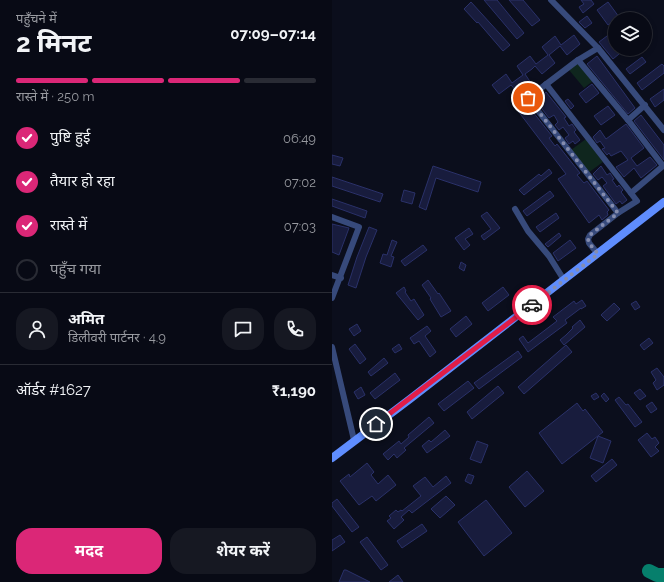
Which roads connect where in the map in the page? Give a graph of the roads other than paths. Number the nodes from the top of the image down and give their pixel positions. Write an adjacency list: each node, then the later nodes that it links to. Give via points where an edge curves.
1 (551, 0): 2 (street)
2 (598, 48): 3 (street); 5 (street)
3 (578, 60): 4 (street); 6 (street)
4 (546, 84): 8 (street); 11 (street, via 528,98)
5 (645, 105): 6 (street); 7 (street)
6 (628, 120): 8 (street, via 663,166)
7 (664, 130)
8 (630, 193): 11 (street, via 637,201)
9 (664, 202): 13 (street)
10 (515, 209): 16 (street)
11 (618, 213): 13 (street, via 588,239)
12 (332, 217): 15 (street, via 359,227)
13 (598, 254): 16 (street)
14 (332, 275): 15 (street)
15 (341, 278): 17 (street)
16 (564, 280): 19 (street)
17 (332, 298)
18 (332, 347): 19 (street)
19 (354, 440): 20 (street)
20 (332, 458)

